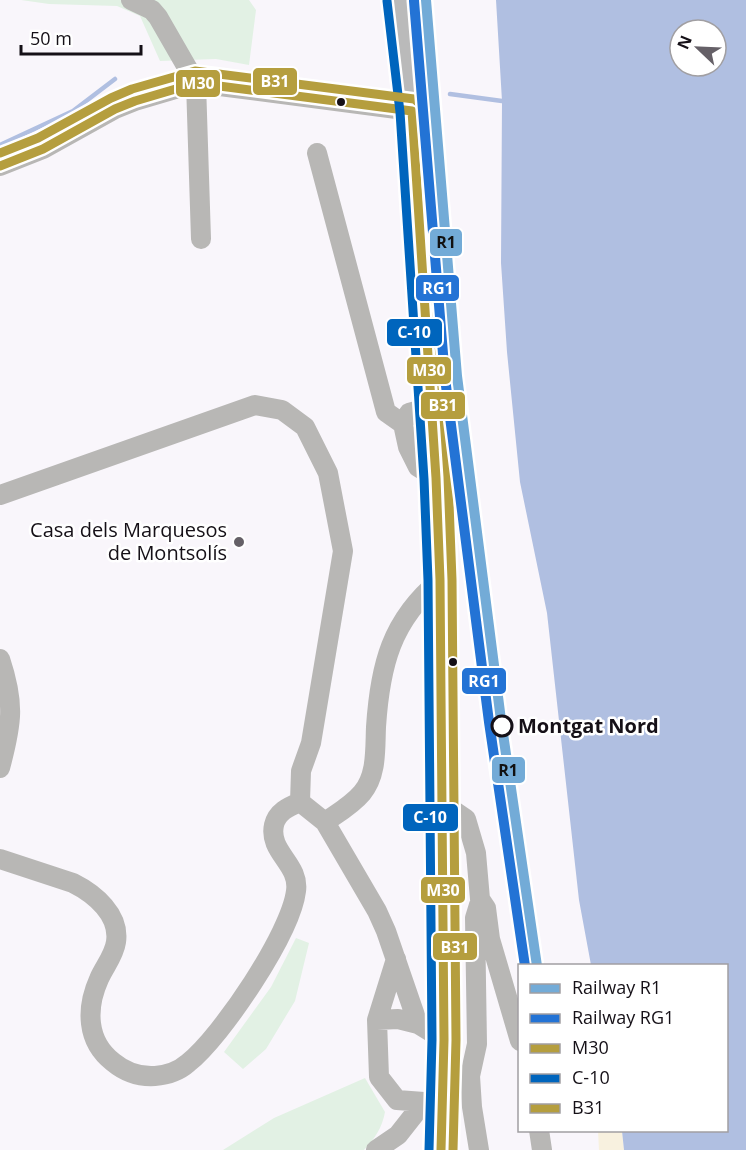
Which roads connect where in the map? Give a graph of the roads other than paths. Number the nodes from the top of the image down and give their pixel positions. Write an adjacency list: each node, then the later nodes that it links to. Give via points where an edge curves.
1 (131, 0): 3 (street, via 158,17)
2 (399, 0): 4 (main road)
3 (196, 83): 4 (street); 6 (street, via 115,109 43,149); 7 (street)
4 (412, 111): 8 (main road)
5 (317, 153): 9 (street, via 386,412)
6 (0, 166)
7 (201, 239)
8 (431, 407): 9 (street, via 409,413); 10 (main road)
9 (403, 424): 10 (street, via 418,467)
10 (436, 478): 12 (main road)
11 (0, 495): 15 (street, via 255,405 282,410 305,428 328,473 343,551 311,743 300,771)
12 (440, 580): 16 (main road); 17 (street, via 421,595 406,615 385,665 372,774 363,792)
13 (0, 659): 14 (street, via 11,711)
14 (0, 768)
15 (300, 802): 17 (street); 20 (street, via 279,813 273,828 274,843 297,881 294,901 275,943 242,999 200,1052 177,1070 164,1074 129,1072 111,1060 95,1039 91,1001 116,941 105,907 73,883)
16 (441, 802): 18 (main road); 19 (street, via 466,819)
17 (325, 822): 22 (street, via 377,911)
18 (441, 849): 19 (street); 26 (main road)
19 (476, 853): 21 (street)
20 (0, 859)
21 (480, 899): 25 (street, via 486,908 490,939); 30 (street, via 475,918 477,1044 467,1093)
22 (396, 959): 23 (street); 24 (street)
23 (377, 1020): 24 (street, via 398,1019); 28 (street, via 379,1077 397,1100 424,1102 398,1135)
24 (418, 1024): 26 (street)
25 (518, 1037)
26 (444, 1040): 29 (main road)
27 (539, 1132): 31 (street)
28 (376, 1150)
29 (441, 1150)
30 (479, 1150)
31 (542, 1150)

